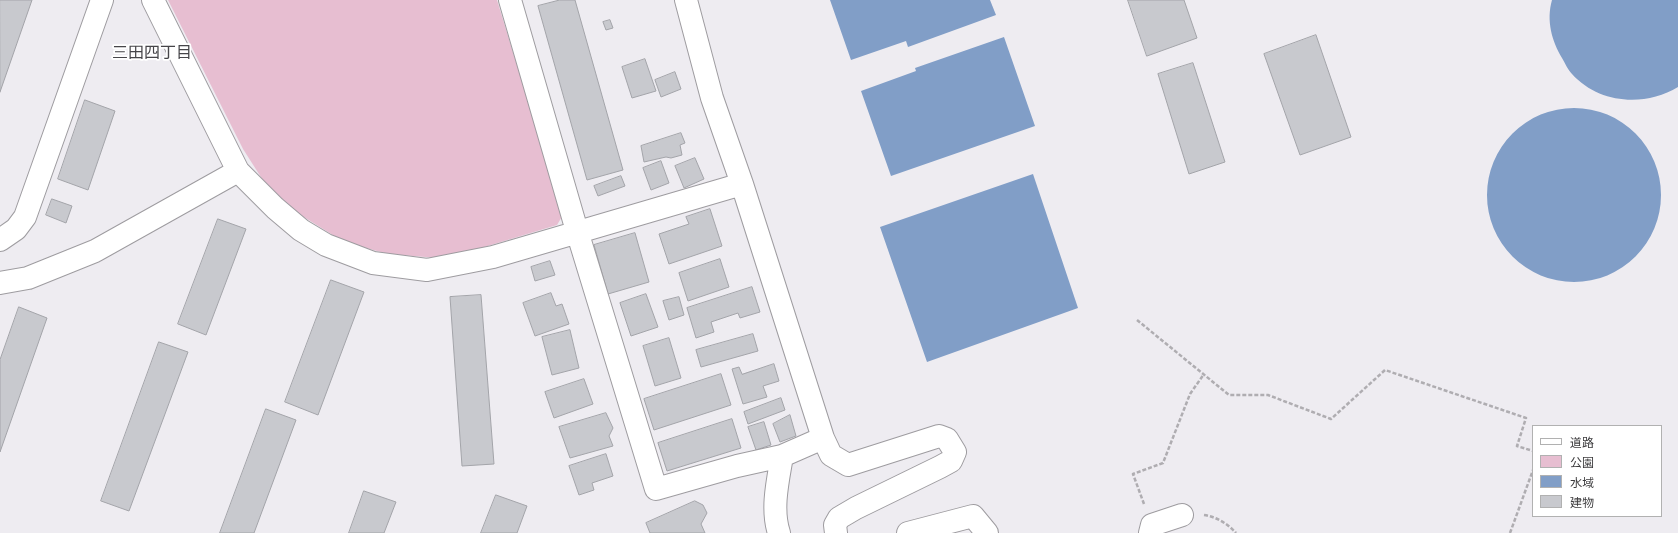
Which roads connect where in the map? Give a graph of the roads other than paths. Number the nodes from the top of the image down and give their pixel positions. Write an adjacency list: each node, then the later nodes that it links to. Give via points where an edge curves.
1 (102, 0): 8 (street, via 25,217 16,229)
2 (153, 0): 5 (street)
3 (510, 0): 7 (street)
4 (686, 0): 6 (street, via 712,98)
5 (238, 171): 7 (street, via 301,230 326,245 373,263 427,270 493,257); 9 (street, via 95,251 28,278)
6 (742, 184): 7 (street); 10 (street)
7 (577, 231): 11 (street, via 656,489)
8 (0, 240)
9 (0, 283)
10 (823, 438): 11 (street); 15 (street, via 831,455 848,465 939,436 947,439 955,452 951,461 838,518 835,525)
11 (782, 456): 14 (street, via 777,484 775,523)
12 (1182, 515): 13 (street)
13 (1151, 529)
14 (779, 533)
15 (836, 533)
16 (908, 533): 17 (street, via 973,516)
17 (987, 533)

